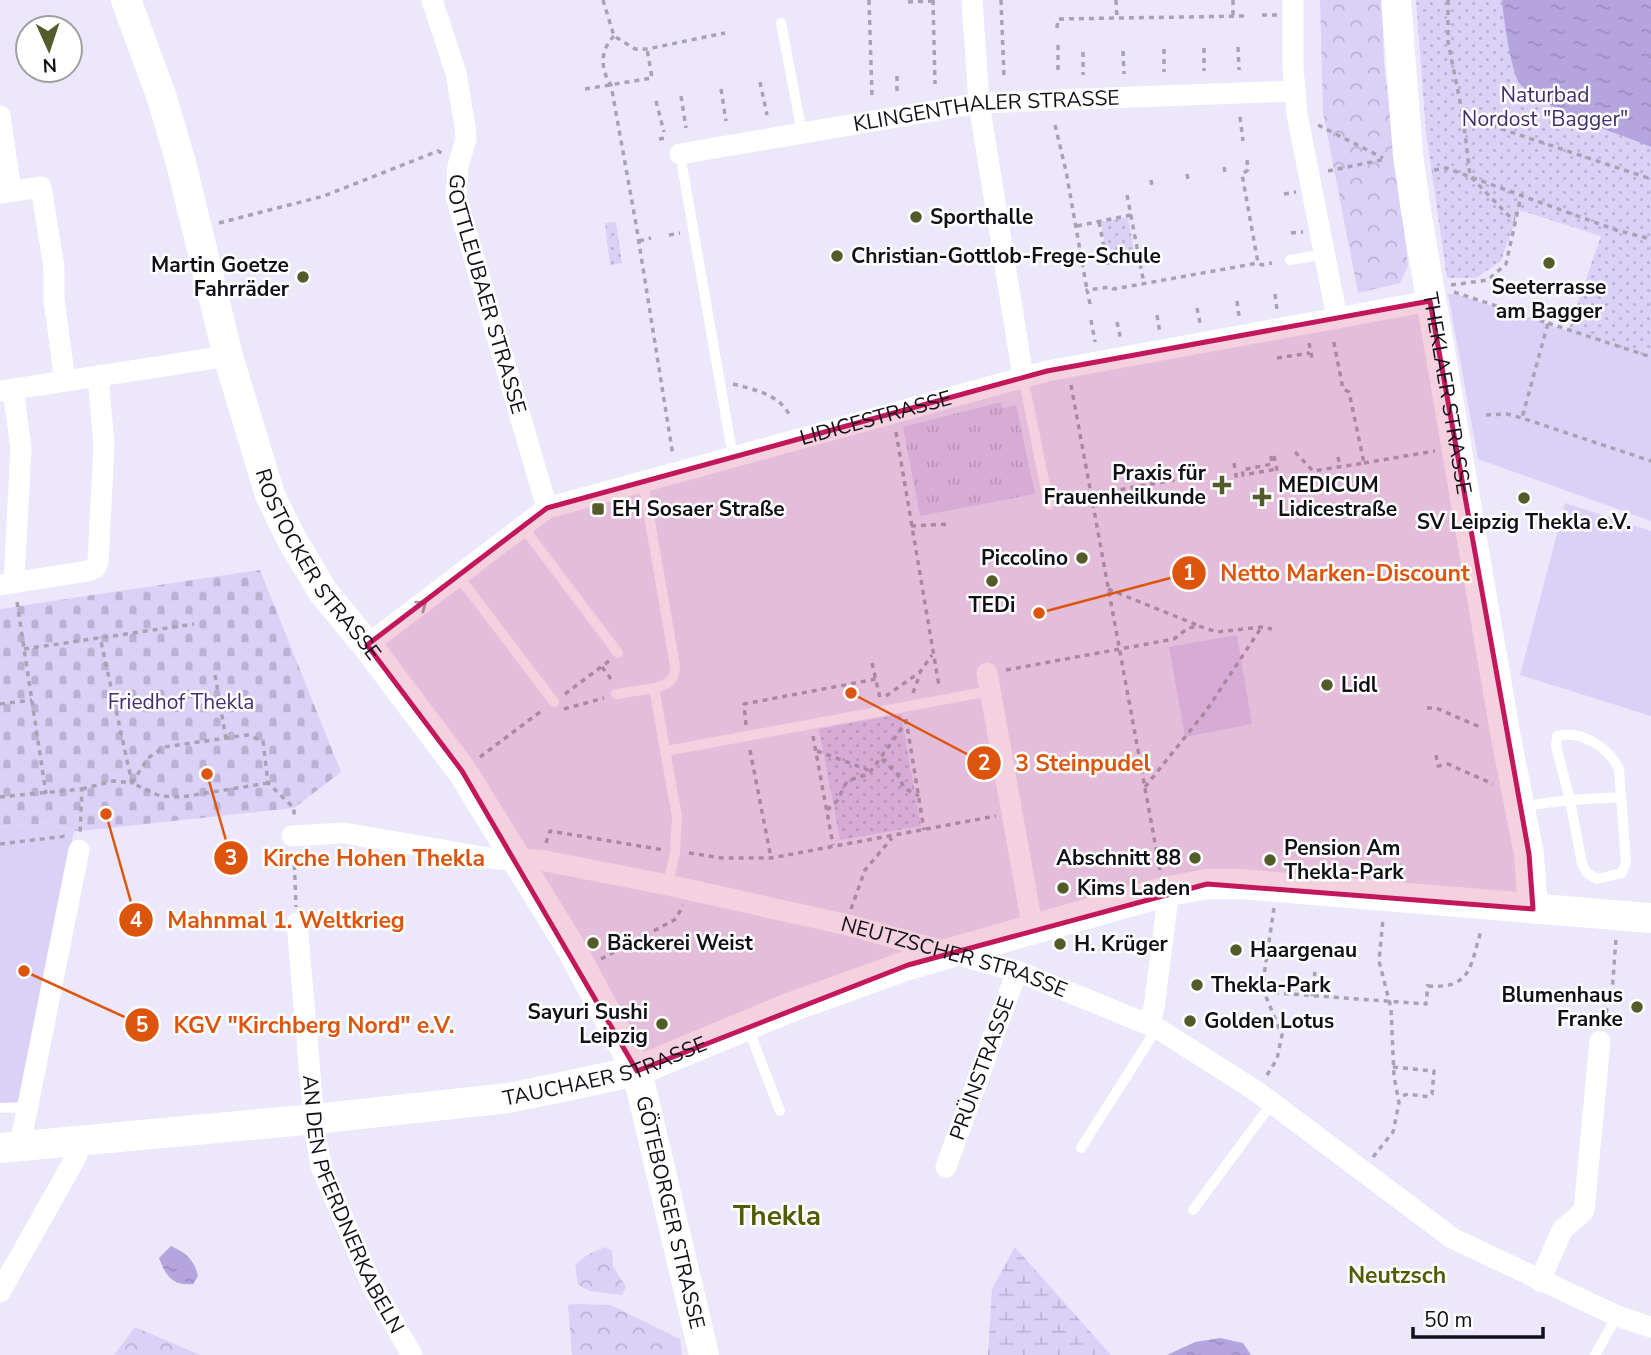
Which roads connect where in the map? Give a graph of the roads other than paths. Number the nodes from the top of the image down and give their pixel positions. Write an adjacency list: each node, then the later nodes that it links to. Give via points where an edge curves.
1 (126, 0): 17 (main road, ROSTOCKER STRASSE, via 162,97)
2 (432, 0): 25 (street, GOTTLEUBAER STRASSE, via 462,103 466,139 456,195)
3 (972, 0): 8 (street)
4 (1293, 0): 7 (street)
5 (1396, 0): 15 (main road, THEKLAER STRASSE, via 1401,162)
6 (781, 23): 10 (lane)
7 (1294, 91): 8 (street, KLINGENTHALER STRASSE); 13 (street)
8 (979, 103): 10 (street, KLINGENTHALER STRASSE); 19 (street)
9 (0, 116): 12 (street)
10 (802, 133): 11 (street, KLINGENTHALER STRASSE)
11 (680, 154): 22 (lane)
12 (6, 192): 20 (street, via 41,187)
13 (1324, 254): 14 (lane); 16 (street)
14 (1290, 260)
15 (1430, 301): 16 (street, LIDICESTRASSE); 37 (main road, THEKLAER STRASSE)
16 (1333, 318): 19 (street, LIDICESTRASSE)
17 (228, 356): 18 (street); 29 (main road, ROSTOCKER STRASSE, via 270,495 323,592)
18 (98, 376): 20 (street); 28 (street, via 104,446 98,562 89,571)
19 (1023, 377): 22 (street, LIDICESTRASSE); 24 (lane)
20 (65, 381): 21 (street)
21 (7, 390): 28 (street, via 21,448)
22 (733, 457): 23 (street, LIDICESTRASSE)
23 (643, 481): 25 (street, LIDICESTRASSE); 32 (lane, via 675,666 669,683)
24 (1049, 505)
25 (547, 508): 26 (street, LIDICESTRASSE)
26 (523, 527): 27 (street, LIDICESTRASSE); 30 (lane)
27 (459, 577): 29 (street, LIDICESTRASSE, one-way to 27); 34 (lane)
28 (7, 583)
29 (367, 645): 41 (main road, ROSTOCKER STRASSE)
30 (618, 653)
31 (989, 682): 35 (lane, via 942,699 882,705); 47 (street)
32 (654, 688): 33 (lane); 35 (lane)
33 (616, 694)
34 (554, 708)
35 (666, 751): 42 (lane, via 677,817)
36 (1620, 797): 38 (lane); 38 (lane, via 1619,769 1613,756 1583,736 1566,733 1557,736 1556,746); 38 (lane, via 1626,862 1622,873 1597,879 1582,864)
37 (1518, 800): 38 (lane); 44 (main road, THEKLAER STRASSE, via 1529,854)
38 (1570, 800)
39 (292, 836): 41 (street, NEUTZSCHER STRASSE, via 344,833 495,859)
40 (79, 850): 55 (street, TAUCHAER STRASSE)
41 (529, 860): 42 (street, NEUTZSCHER STRASSE); 53 (main road, ROSTOCKER STRASSE)
42 (677, 887): 48 (street, NEUTZSCHER STRASSE)
43 (1164, 892): 44 (main road, TAUCHAER STRASSE, via 1207,884 1276,887); 47 (main road, TAUCHAER STRASSE); 51 (street, via 1167,905)
44 (1532, 909): 45 (main road, TAUCHAER STRASSE)
45 (1651, 918)
46 (297, 923): 58 (street, AN DEN PFERDNERKABELN)
47 (1032, 930): 48 (main road, TAUCHAER STRASSE)
48 (952, 953): 49 (street, NEUTZSCHER STRASSE); 50 (main road, TAUCHAER STRASSE, via 860,981)
49 (1017, 971): 51 (street, NEUTZSCHER STRASSE); 62 (street, PRÜNSTRASSE)
50 (747, 1025): 53 (main road, TAUCHAER STRASSE); 57 (lane)
51 (1153, 1025): 54 (street, NEUTZSCHER STRASSE); 61 (lane)
52 (1600, 1041): 64 (street, via 1584,1211 1562,1230)
53 (637, 1070): 58 (main road, TAUCHAER STRASSE, via 508,1098); 69 (main road, GÖTEBORGER STRASSE)
54 (1264, 1097): 63 (lane); 64 (street, NEUTZSCHER STRASSE, via 1452,1238)
55 (28, 1107): 56 (lane); 60 (street, TAUCHAER STRASSE)
56 (0, 1108)
57 (780, 1111)
58 (316, 1119): 59 (main road, TAUCHAER STRASSE); 68 (street, AN DEN PFERDNERKABELN, via 322,1169 372,1284)
59 (77, 1140): 60 (main road, TAUCHAER STRASSE); 65 (street, via 75,1159)
60 (10, 1146)
61 (1082, 1149)
62 (946, 1167)
63 (1193, 1210)
64 (1540, 1280): 66 (street, NEUTZSCHER STRASSE)
65 (0, 1292)
66 (1617, 1317): 67 (street, NEUTZSCHER STRASSE); 70 (lane)
67 (1651, 1327)
68 (412, 1355)
69 (704, 1355)
70 (1595, 1355)

